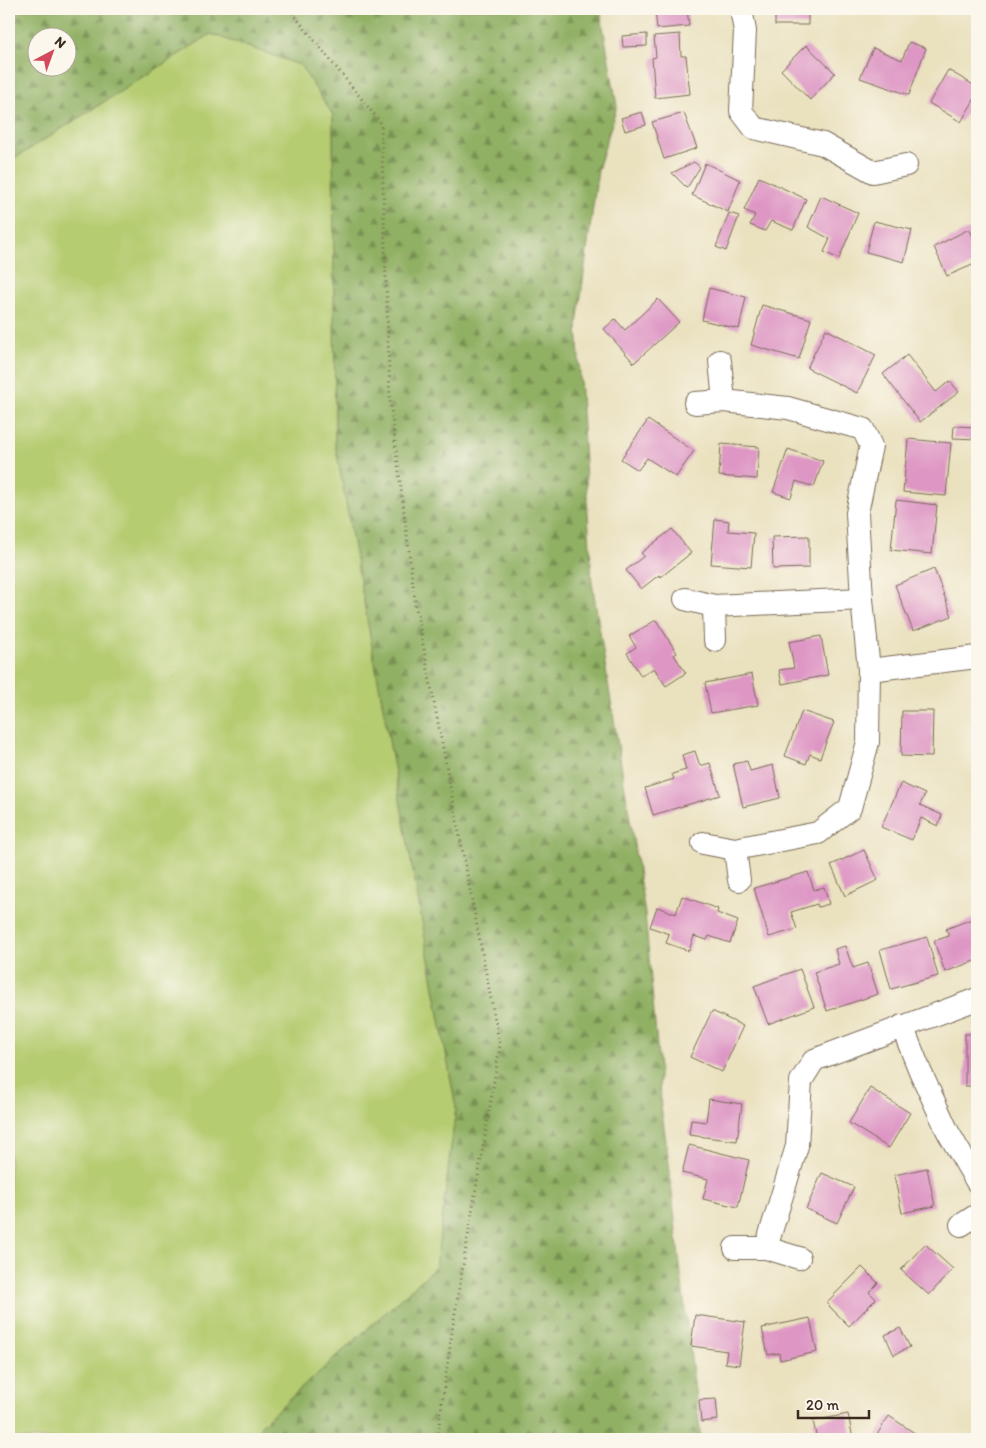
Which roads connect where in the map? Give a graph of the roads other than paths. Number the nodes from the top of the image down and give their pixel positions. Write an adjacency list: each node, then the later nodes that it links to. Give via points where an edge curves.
1 (741, 9): 2 (street, via 745,31 741,111 754,128 823,144 873,172)
2 (906, 165)
3 (720, 361): 4 (street)
4 (724, 401): 5 (street); 7 (street, via 788,408 863,429 871,446 857,513)
5 (695, 403)
6 (685, 599): 8 (street)
7 (862, 599): 8 (street); 11 (street)
8 (714, 606): 9 (street)
9 (715, 640)
10 (977, 657): 11 (street)
11 (869, 670): 13 (street, via 868,742 850,808 818,832)
12 (703, 843): 13 (street)
13 (735, 849): 14 (street)
14 (738, 880)
15 (977, 999): 16 (street)
16 (902, 1026): 17 (street, via 948,1132); 19 (street, via 814,1060 801,1081 797,1146)
17 (977, 1182)
18 (736, 1248): 19 (street)
19 (766, 1248): 20 (street)
20 (799, 1258)

